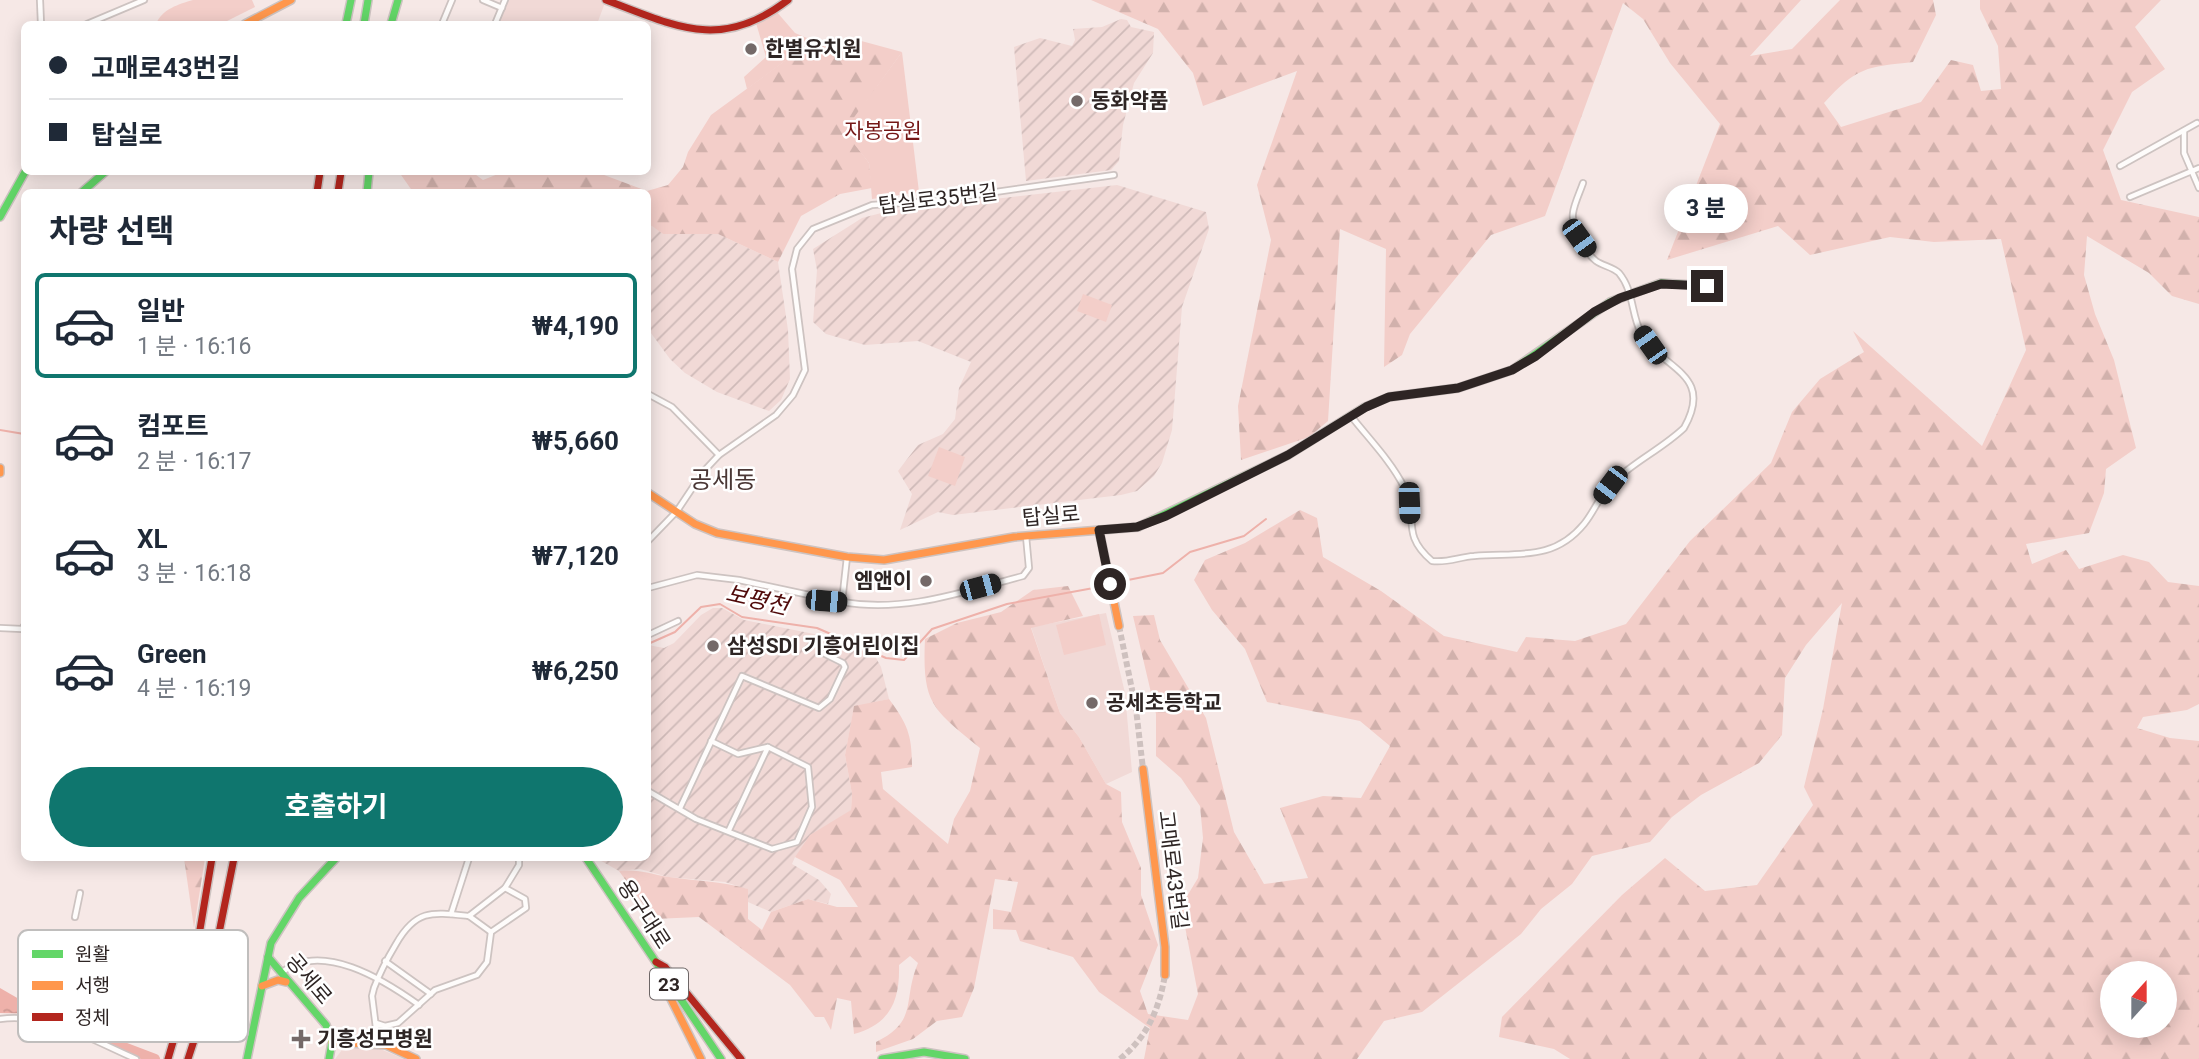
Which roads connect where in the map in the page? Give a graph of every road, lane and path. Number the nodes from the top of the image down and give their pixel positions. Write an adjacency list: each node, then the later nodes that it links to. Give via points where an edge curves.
1 (144, 0): 14 (street)
2 (291, 0): 15 (main road)
3 (351, 0): 16 (main road)
4 (368, 0): 17 (main road)
5 (398, 0): 18 (main road)
6 (452, 0): 19 (street)
7 (483, 0): 12 (street)
8 (505, 0): 12 (street)
9 (606, 0): 10 (main road, via 689,30 712,33 756,23)
10 (788, 0)
11 (41, 1): 13 (street)
12 (502, 8): 20 (street)
13 (41, 21)
14 (94, 21)
15 (251, 21)
16 (347, 21)
17 (364, 21)
18 (392, 21)
19 (443, 21)
20 (496, 21)
21 (2197, 123): 22 (street)
22 (2184, 131): 23 (street); 25 (street)
23 (2120, 166)
24 (2199, 168): 25 (street)
25 (2190, 171): 30 (street); 32 (street)
26 (23, 175): 33 (main road)
27 (102, 175): 31 (main road)
28 (1114, 175): 38 (street, 탑실로35번길, via 933,201 872,205 813,229 797,249 792,269 805,369 793,395 776,415)
29 (1583, 183): 35 (street, via 1573,215 1579,238 1595,260 1618,271)
30 (2199, 188)
31 (85, 189)
32 (2130, 197)
33 (0, 218)
34 (1707, 286): 35 (main road, 탑실로, via 1661,284)
35 (1632, 295): 37 (main road, 탑실로, via 1602,307 1512,370 1458,388 1389,397); 37 (street, via 1640,331 1692,385 1692,415 1675,437 1610,485 1584,525 1538,553 1432,561 1415,545 1406,489)
36 (651, 396): 38 (street, via 672,407)
37 (1351, 416): 41 (main road, 탑실로, via 1288,455 1166,516 1137,527)
38 (719, 455): 40 (street, 탑실로35번길)
39 (651, 495): 40 (main road, 탑실로)
40 (677, 511): 43 (street, 탑실로35번길); 44 (main road, 탑실로, via 717,533)
41 (1099, 530): 42 (main road, 탑실로); 48 (main road)
42 (1026, 535): 44 (main road, 탑실로, via 905,558); 46 (street, via 1029,568 1023,576 908,605 871,607)
43 (651, 538)
44 (847, 557): 46 (street)
45 (651, 587): 46 (street, via 697,575)
46 (842, 602)
47 (678, 621): 51 (street)
48 (1119, 626)
49 (0, 628): 50 (street)
50 (21, 629)
51 (651, 634)
52 (821, 652): 53 (street, via 845,667 830,699 819,708 742,676)
53 (711, 741): 54 (street, via 738,754); 57 (street)
54 (768, 747): 58 (street); 58 (street, via 808,767 811,814 797,842 777,850)
55 (1143, 769): 77 (main road, 고매로43번길)
56 (651, 793): 57 (street)
57 (680, 808): 58 (street)
58 (729, 830)
59 (211, 861): 70 (main road)
60 (233, 861): 71 (main road)
61 (332, 861): 73 (main road, 공세로, via 299,898 271,943)
62 (468, 861): 67 (street)
63 (519, 861): 65 (street)
64 (588, 861): 75 (main road, 용구대로 / 23)
65 (505, 888): 68 (street); 72 (street, via 528,904)
66 (80, 893): 69 (street)
67 (451, 914): 68 (street); 74 (street, via 413,920)
68 (469, 916): 72 (street)
69 (75, 917)
70 (200, 930)
71 (220, 930)
72 (491, 932): 81 (street, via 483,970)
73 (268, 957): 76 (main road, 공세로); 80 (main road)
74 (386, 961): 78 (street); 81 (street)
75 (653, 961): 95 (main road); 96 (main road, 용구대로 / 23); 97 (main road, via 665,967)
76 (280, 974): 78 (street, via 306,961 360,969); 79 (main road, 공세로)
77 (1166, 975)
78 (378, 977): 82 (street); 85 (street, via 372,996)
79 (288, 982): 80 (main road); 88 (main road, 공세로, via 326,1025)
80 (262, 986): 92 (main road)
81 (431, 995): 82 (street)
82 (419, 1005): 85 (street, via 391,1026)
83 (18, 1016): 84 (street)
84 (0, 1019)
85 (376, 1023): 89 (street)
86 (94, 1042): 90 (street)
87 (175, 1042): 91 (main road)
88 (332, 1042): 89 (main road); 93 (main road)
89 (377, 1044): 94 (main road)
90 (136, 1059)
91 (168, 1059)
92 (247, 1059)
93 (329, 1059)
94 (416, 1059)
95 (701, 1059)
96 (721, 1059)
97 (741, 1059)
98 (883, 1059): 99 (main road, via 919,1050)
99 (965, 1059)

